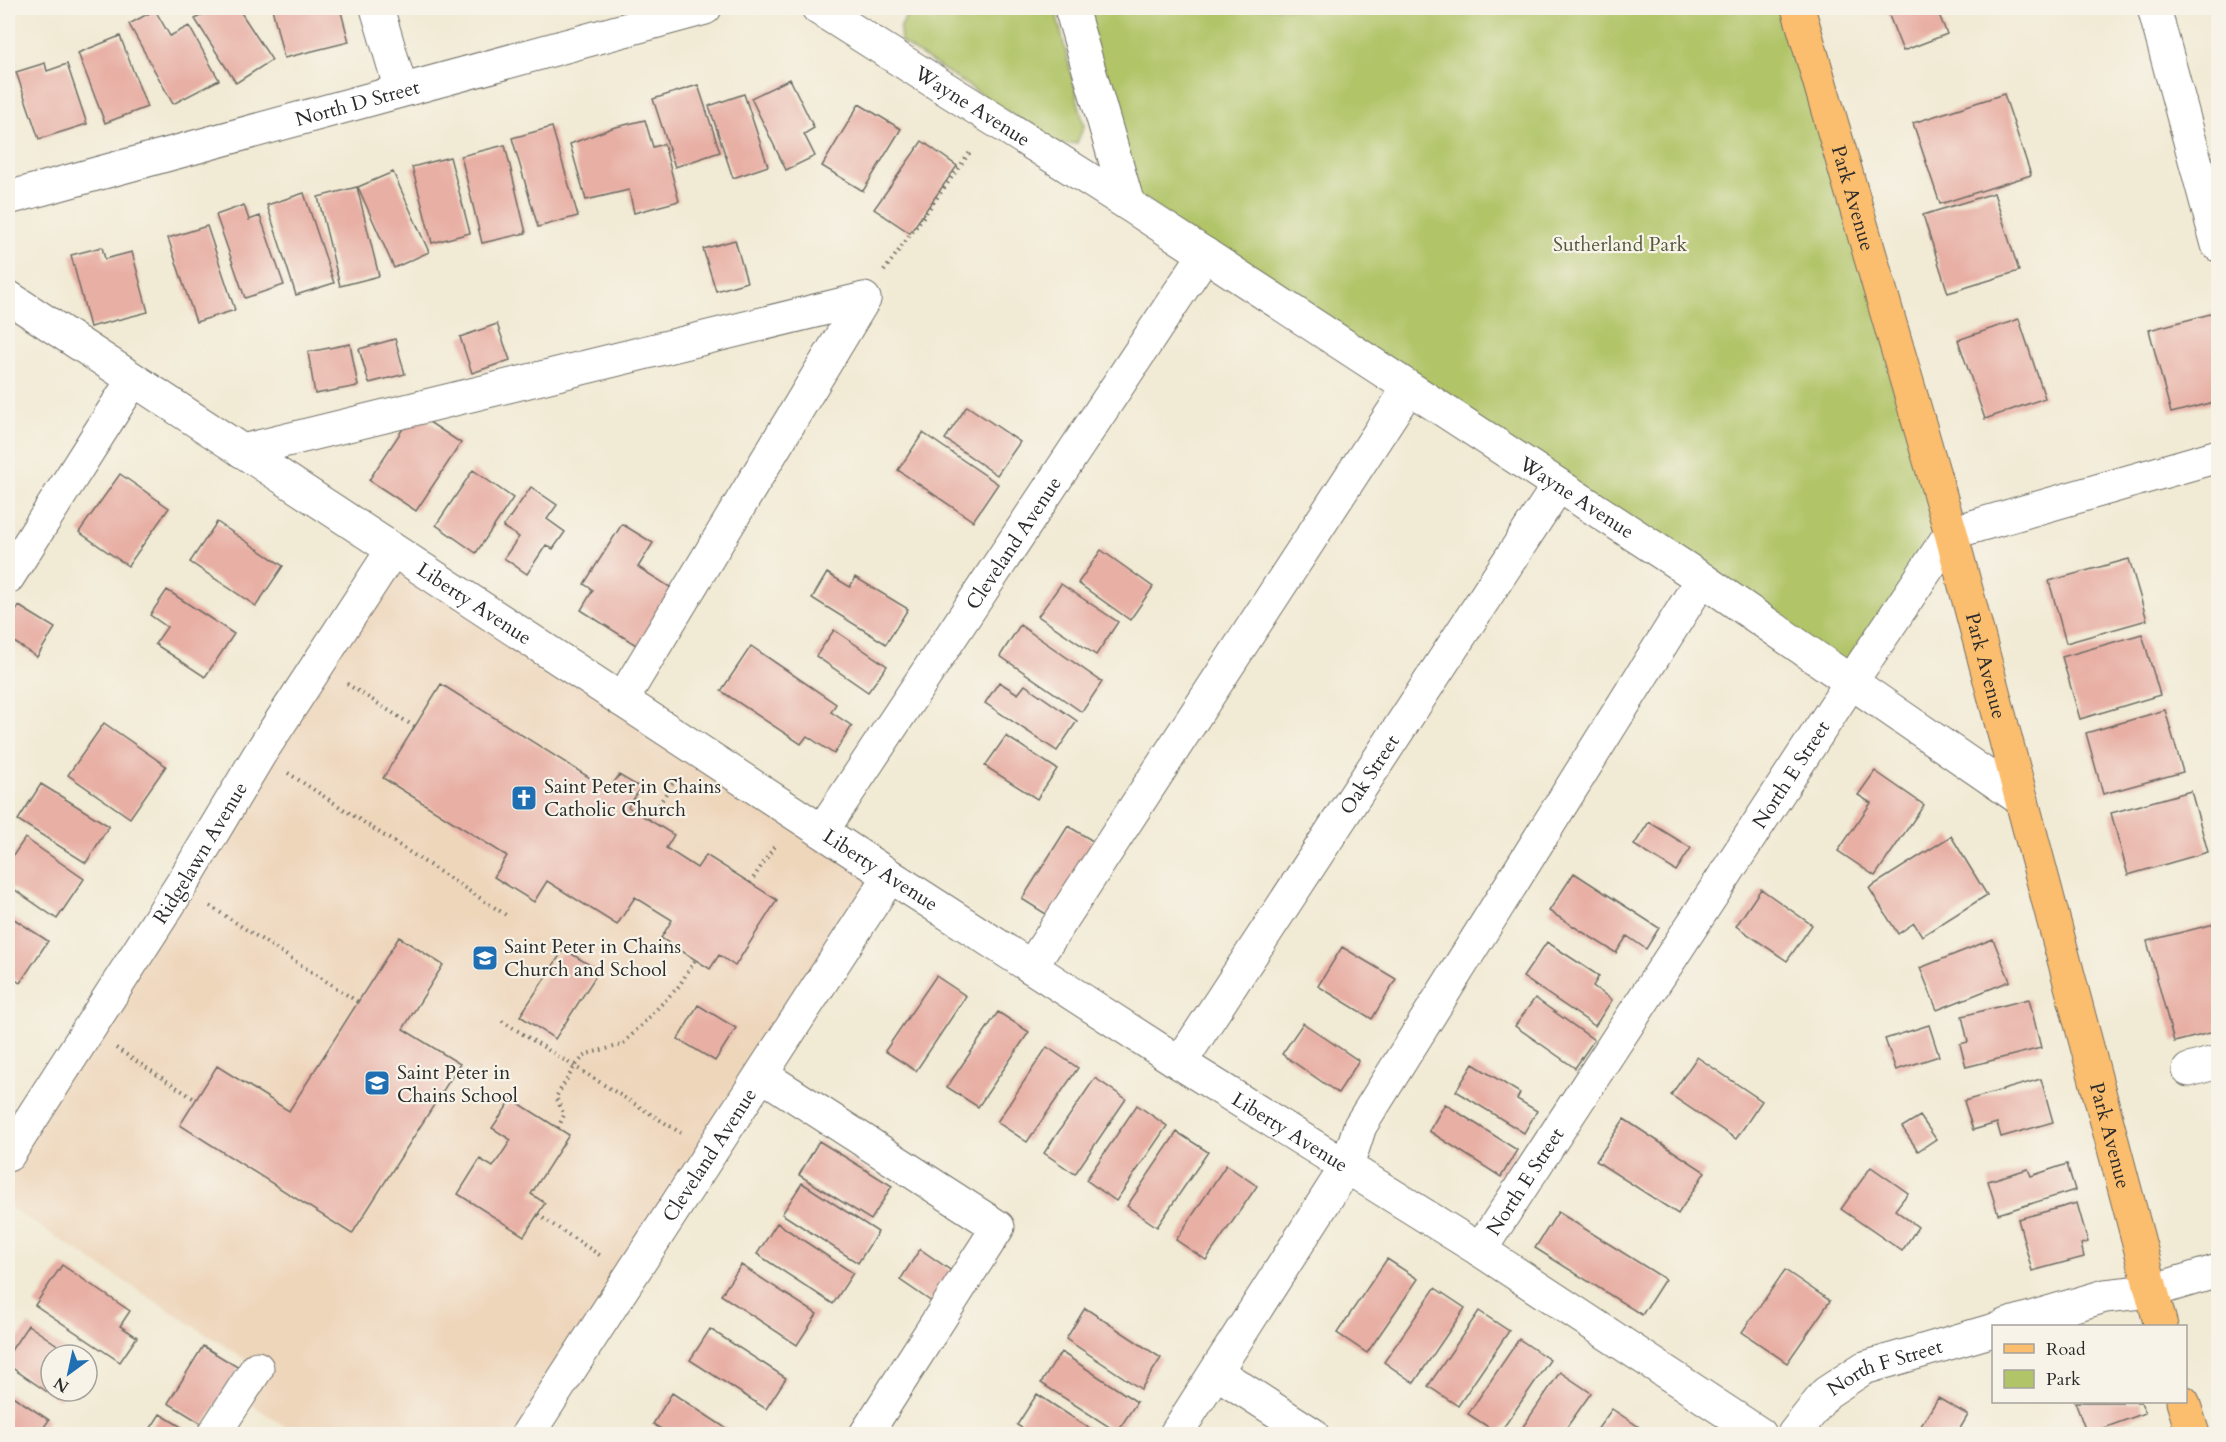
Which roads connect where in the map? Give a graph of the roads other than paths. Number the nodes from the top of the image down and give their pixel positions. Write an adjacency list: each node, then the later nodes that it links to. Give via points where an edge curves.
1 (377, 8): 7 (street)
2 (705, 8): 7 (street, North D Street)
3 (818, 8): 9 (street, Wayne Avenue)
4 (1071, 8): 9 (street)
5 (1798, 8): 18 (main road, Park Avenue)
6 (2154, 8): 10 (street)
7 (401, 90): 8 (street, North D Street)
8 (8, 198)
9 (1128, 204): 11 (street, Wayne Avenue)
10 (2218, 245)
11 (1204, 254): 14 (street, Wayne Avenue); 25 (street, Cleveland Avenue)
12 (8, 297): 13 (street, Liberty Avenue)
13 (133, 380): 15 (street, Liberty Avenue); 20 (street)
14 (1407, 388): 17 (street, Wayne Avenue); 27 (street)
15 (242, 451): 19 (street, Liberty Avenue); 23 (street, via 864,299)
16 (2218, 456): 18 (street)
17 (1558, 486): 21 (street, Wayne Avenue); 28 (street, Oak Street)
18 (1951, 533): 22 (street, North E Street); 24 (main road, Park Avenue)
19 (392, 551): 23 (street, Liberty Avenue); 30 (street, Ridgelawn Avenue, via 259,754 180,887)
20 (8, 577)
21 (1702, 579): 22 (street, Wayne Avenue); 31 (street, via 1360,1126)
22 (1851, 682): 24 (street, Wayne Avenue); 32 (street, North E Street)
23 (622, 700): 25 (street, Liberty Avenue)
24 (2022, 800): 34 (main road, Park Avenue)
25 (808, 822): 26 (street, Liberty Avenue)
26 (891, 876): 27 (street, Liberty Avenue); 29 (street, Cleveland Avenue)
27 (1031, 967): 28 (street, Liberty Avenue)
28 (1180, 1063): 31 (street, Liberty Avenue)
29 (762, 1074): 42 (street, Cleveland Avenue); 43 (street, via 998,1227)
30 (8, 1155)
31 (1347, 1166): 32 (street, Liberty Avenue); 39 (street)
32 (1480, 1250): 46 (street, Liberty Avenue)
33 (2218, 1271): 34 (street)
34 (2151, 1291): 35 (street, via 2105,1296); 36 (main road, Park Avenue)
35 (2007, 1325)
36 (2161, 1325)
37 (1992, 1331): 47 (street, North F Street, via 1864,1368 1826,1393)
38 (257, 1368): 41 (street)
39 (1216, 1372): 44 (street); 45 (street)
40 (2184, 1403): 48 (main road)
41 (214, 1434)
42 (528, 1434)
43 (866, 1434)
44 (1176, 1434)
45 (1312, 1434)
46 (1760, 1434)
47 (1794, 1434)
48 (2193, 1434)

